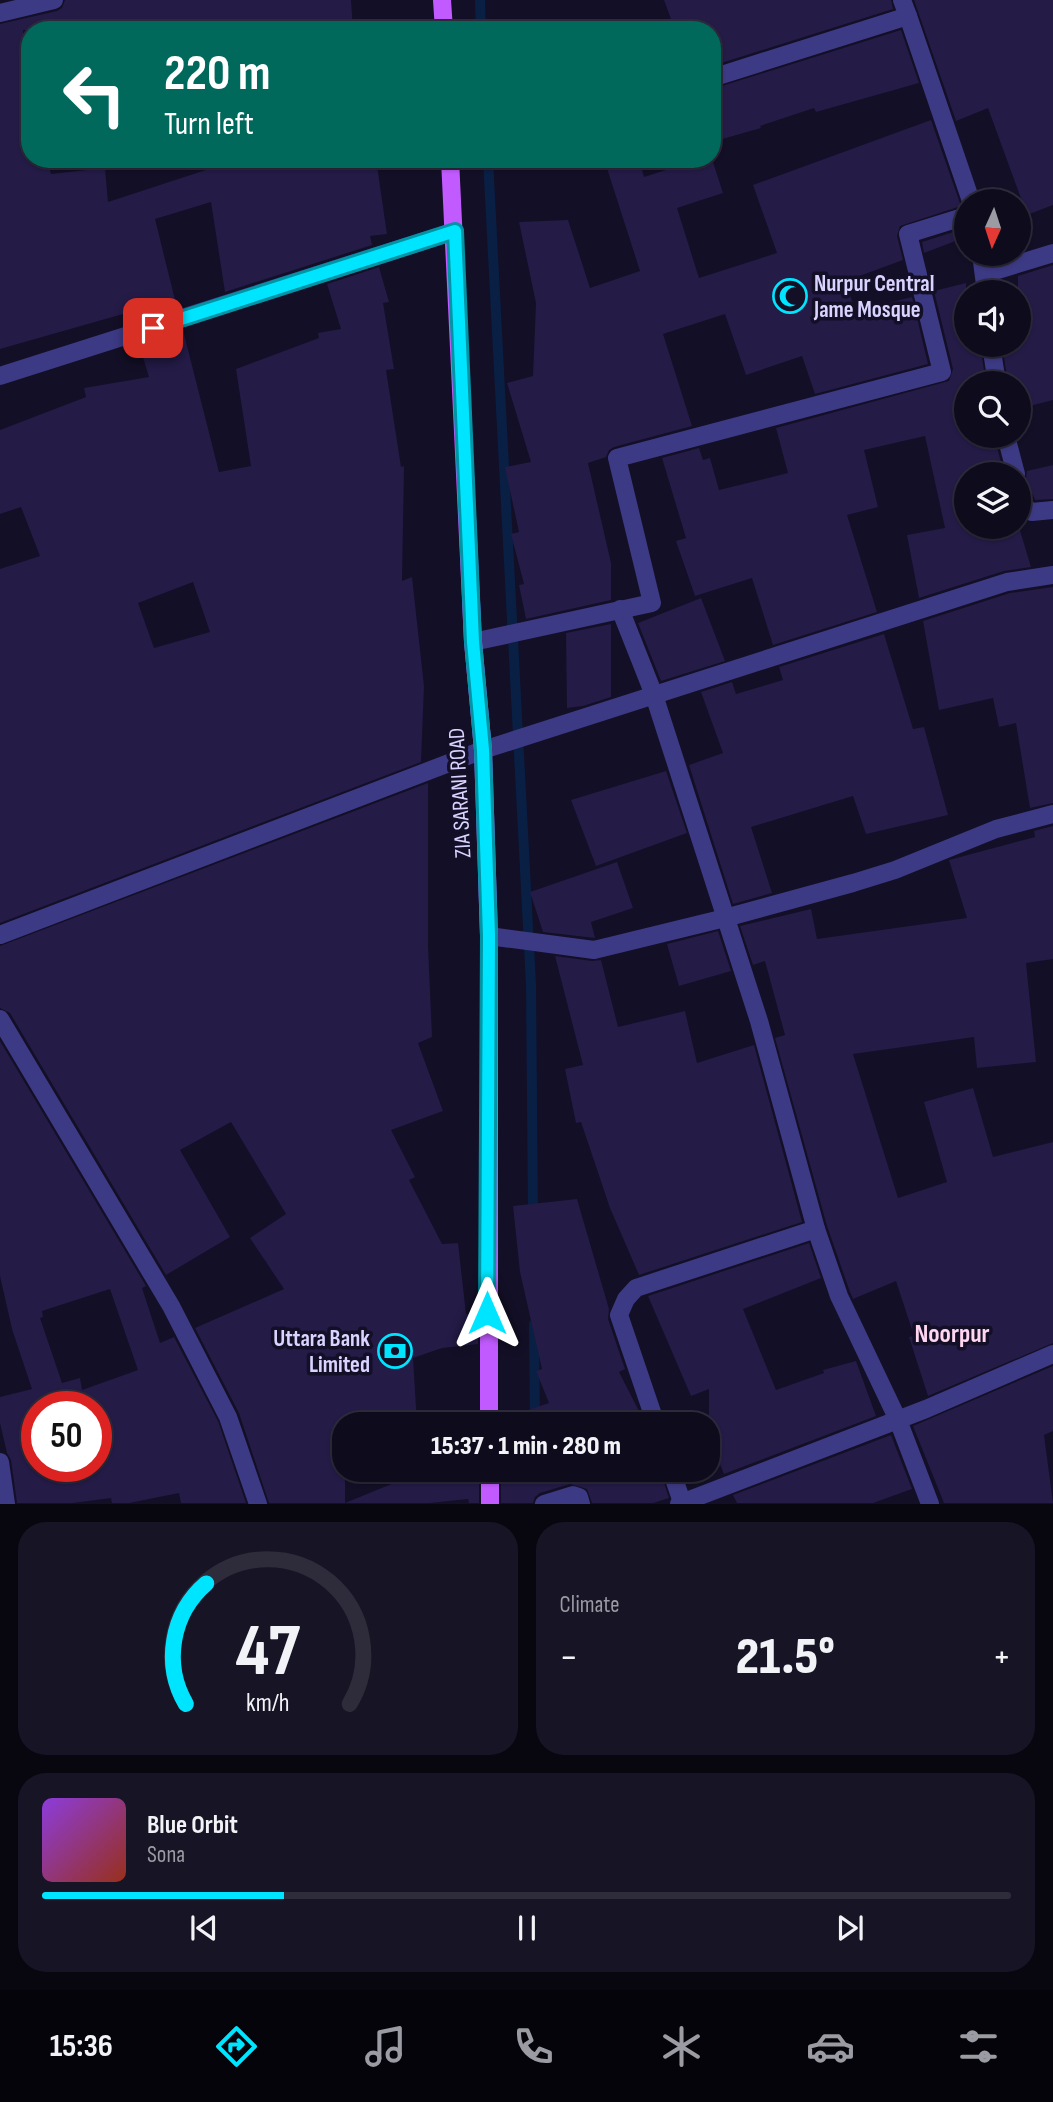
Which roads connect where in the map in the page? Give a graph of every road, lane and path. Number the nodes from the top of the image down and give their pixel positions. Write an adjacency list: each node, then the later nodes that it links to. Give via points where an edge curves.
1 (54, 0): 4 (street)
2 (442, 0): 5 (main road)
3 (905, 8): 6 (street); 8 (street)
4 (0, 13)
5 (443, 21)
6 (721, 75)
7 (453, 168): 10 (main road, ZIA SARANI ROAD)
8 (967, 189)
9 (954, 220): 19 (street, via 908,234 942,373 617,458 652,603)
10 (455, 231): 15 (street); 20 (main road, ZIA SARANI ROAD)
11 (1053, 253): 13 (street)
12 (983, 266): 13 (street)
13 (985, 274): 14 (street)
14 (985, 280)
15 (0, 376)
16 (1053, 510): 17 (street)
17 (1031, 512)
18 (1053, 575): 21 (street, via 1007,582)
19 (620, 609): 20 (street); 21 (street)
20 (473, 642): 22 (main road, ZIA SARANI ROAD)
21 (654, 695): 22 (street); 24 (street)
22 (483, 750): 25 (street); 26 (main road, ZIA SARANI ROAD)
23 (1053, 814): 24 (street, via 996,829 895,870)
24 (725, 918): 26 (street, via 594,950); 28 (street, via 759,1021)
25 (0, 935)
26 (489, 936): 30 (main road, ZIA SARANI ROAD)
27 (0, 1019): 37 (street, via 171,1306 228,1417)
28 (816, 1229): 31 (street, via 636,1289 626,1300 619,1315); 32 (street, via 839,1296)
29 (1053, 1354): 32 (street)
30 (489, 1412)
31 (652, 1412)
32 (898, 1420): 41 (street); 42 (street)
33 (0, 1462): 36 (street)
34 (489, 1482): 38 (main road)
35 (674, 1482): 41 (street)
36 (6, 1503)
37 (258, 1503)
38 (490, 1503)
39 (544, 1503): 40 (street, via 573,1495)
40 (581, 1503)
41 (680, 1503)
42 (930, 1503)

